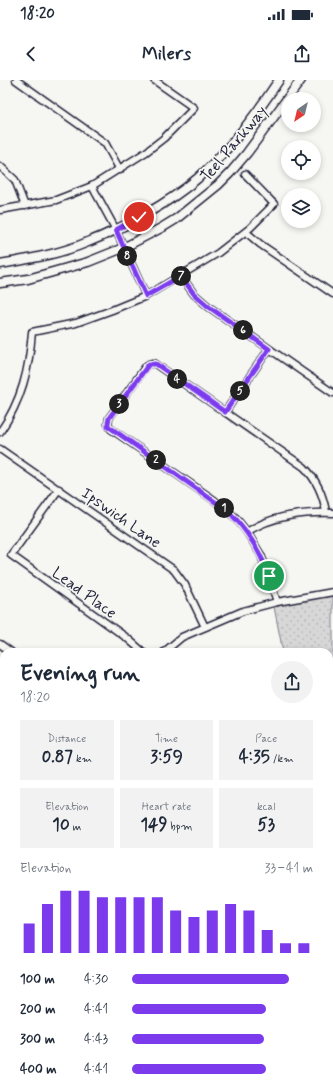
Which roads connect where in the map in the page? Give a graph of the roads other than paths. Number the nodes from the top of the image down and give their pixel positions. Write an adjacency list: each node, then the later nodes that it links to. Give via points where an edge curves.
1 (16, 80): 6 (street, via 105,143)
2 (154, 80): 6 (street, via 194,108 164,138)
3 (279, 80): 11 (main road, Teel Parkway, via 238,135 197,178 162,204)
4 (301, 80): 13 (main road, Teel Parkway, via 248,153 218,185 176,219)
5 (0, 166): 9 (street, via 16,180)
6 (120, 170): 8 (street)
7 (245, 174): 12 (street, via 274,204)
8 (92, 186): 9 (street, via 56,200); 11 (street)
9 (25, 206): 10 (street)
10 (0, 210)
11 (116, 230): 13 (street); 14 (main road, Teel Parkway, via 88,243 48,255)
12 (246, 232): 15 (street); 17 (street)
13 (123, 248): 16 (main road, Teel Parkway, via 71,268 28,280); 18 (street)
14 (0, 264)
15 (181, 276): 18 (street); 19 (street, via 194,294 209,307)
16 (0, 283)
17 (333, 294)
18 (146, 296): 22 (street, via 76,323 32,332 29,360 20,397)
19 (269, 349): 20 (street); 21 (street)
20 (333, 393)
21 (225, 412): 25 (street, via 304,467 318,485); 27 (street, via 151,363 146,366 108,423 111,429 222,506)
22 (0, 432)
23 (0, 449): 24 (street, Ipswich Lane)
24 (59, 489): 30 (street, Ipswich Lane, via 174,570 185,585); 31 (street, Lead Place, via 11,555)
25 (326, 512): 26 (street); 27 (street, via 271,521)
26 (333, 513)
27 (247, 532): 29 (street, via 263,560)
28 (333, 592): 29 (street)
29 (277, 602): 30 (street, via 243,611)
30 (205, 627): 32 (street, via 182,637)
31 (139, 648)
32 (169, 648)

